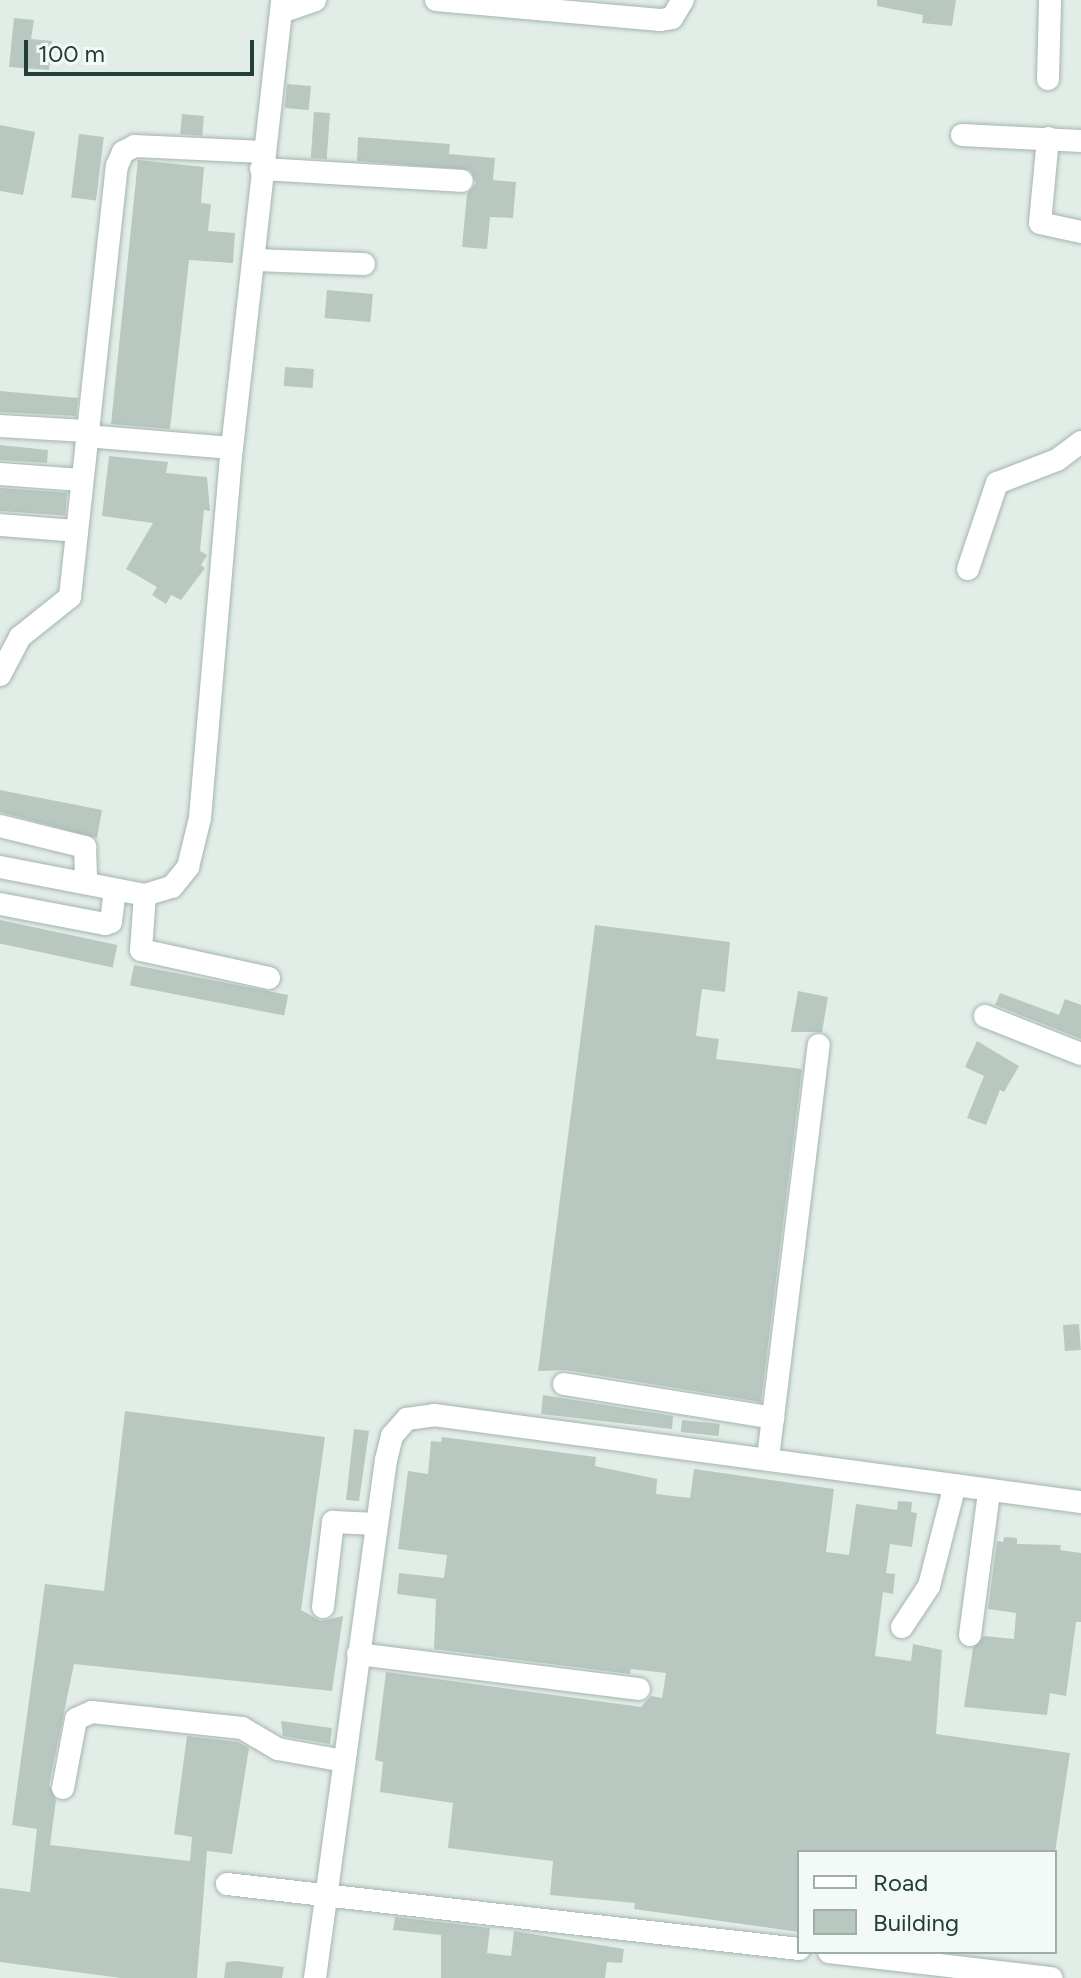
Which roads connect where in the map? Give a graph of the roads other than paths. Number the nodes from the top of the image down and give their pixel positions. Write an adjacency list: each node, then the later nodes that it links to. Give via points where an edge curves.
1 (315, 0): 5 (street)
2 (436, 0): 3 (street, via 660,20 672,18)
3 (683, 0)
4 (1050, 0): 6 (street)
5 (282, 6): 10 (street)
6 (1048, 79)
7 (962, 135): 8 (street)
8 (1048, 138): 9 (street); 12 (street, via 1040,223)
9 (1081, 141)
10 (262, 160): 11 (street); 13 (street); 16 (street, via 135,146 123,152 117,166)
11 (462, 181)
12 (1081, 232)
13 (253, 260): 14 (street); 18 (street)
14 (364, 264)
15 (0, 426): 16 (street)
16 (86, 434): 18 (street); 20 (street)
17 (1081, 442): 23 (street, via 1057,460 997,483)
18 (232, 448): 29 (street, via 200,818 180,880 162,893)
19 (0, 474): 20 (street)
20 (81, 480): 22 (street)
21 (0, 525): 22 (street)
22 (77, 531): 24 (street, via 68,601 26,630)
23 (968, 569)
24 (0, 675)
25 (0, 826): 27 (street, via 85,847)
26 (0, 867): 27 (street)
27 (86, 883): 28 (street)
28 (115, 891): 29 (street); 30 (street, via 111,922 105,924)
29 (145, 895): 31 (street, via 141,950)
30 (0, 904)
31 (269, 978)
32 (985, 1016): 34 (street)
33 (819, 1045): 36 (street)
34 (1081, 1054)
35 (564, 1384): 36 (street)
36 (773, 1418): 37 (street)
37 (768, 1458): 38 (street); 41 (street, via 434,1415 407,1419 392,1436)
38 (955, 1485): 39 (street); 43 (street, via 929,1586)
39 (989, 1492): 40 (street); 44 (street)
40 (1081, 1502)
41 (377, 1524): 42 (street, via 333,1522); 45 (street)
42 (323, 1607)
43 (902, 1627)
44 (970, 1635)
45 (358, 1654): 46 (street); 47 (street)
46 (639, 1689)
47 (344, 1761): 48 (street, via 278,1749 242,1728 92,1712 76,1719); 50 (street)
48 (63, 1788)
49 (227, 1884): 50 (street)
50 (324, 1895): 51 (street); 54 (street)
51 (797, 1949)
52 (840, 1954): 53 (street)
53 (926, 1970): 55 (street)
54 (315, 1978)
55 (1051, 1978)

